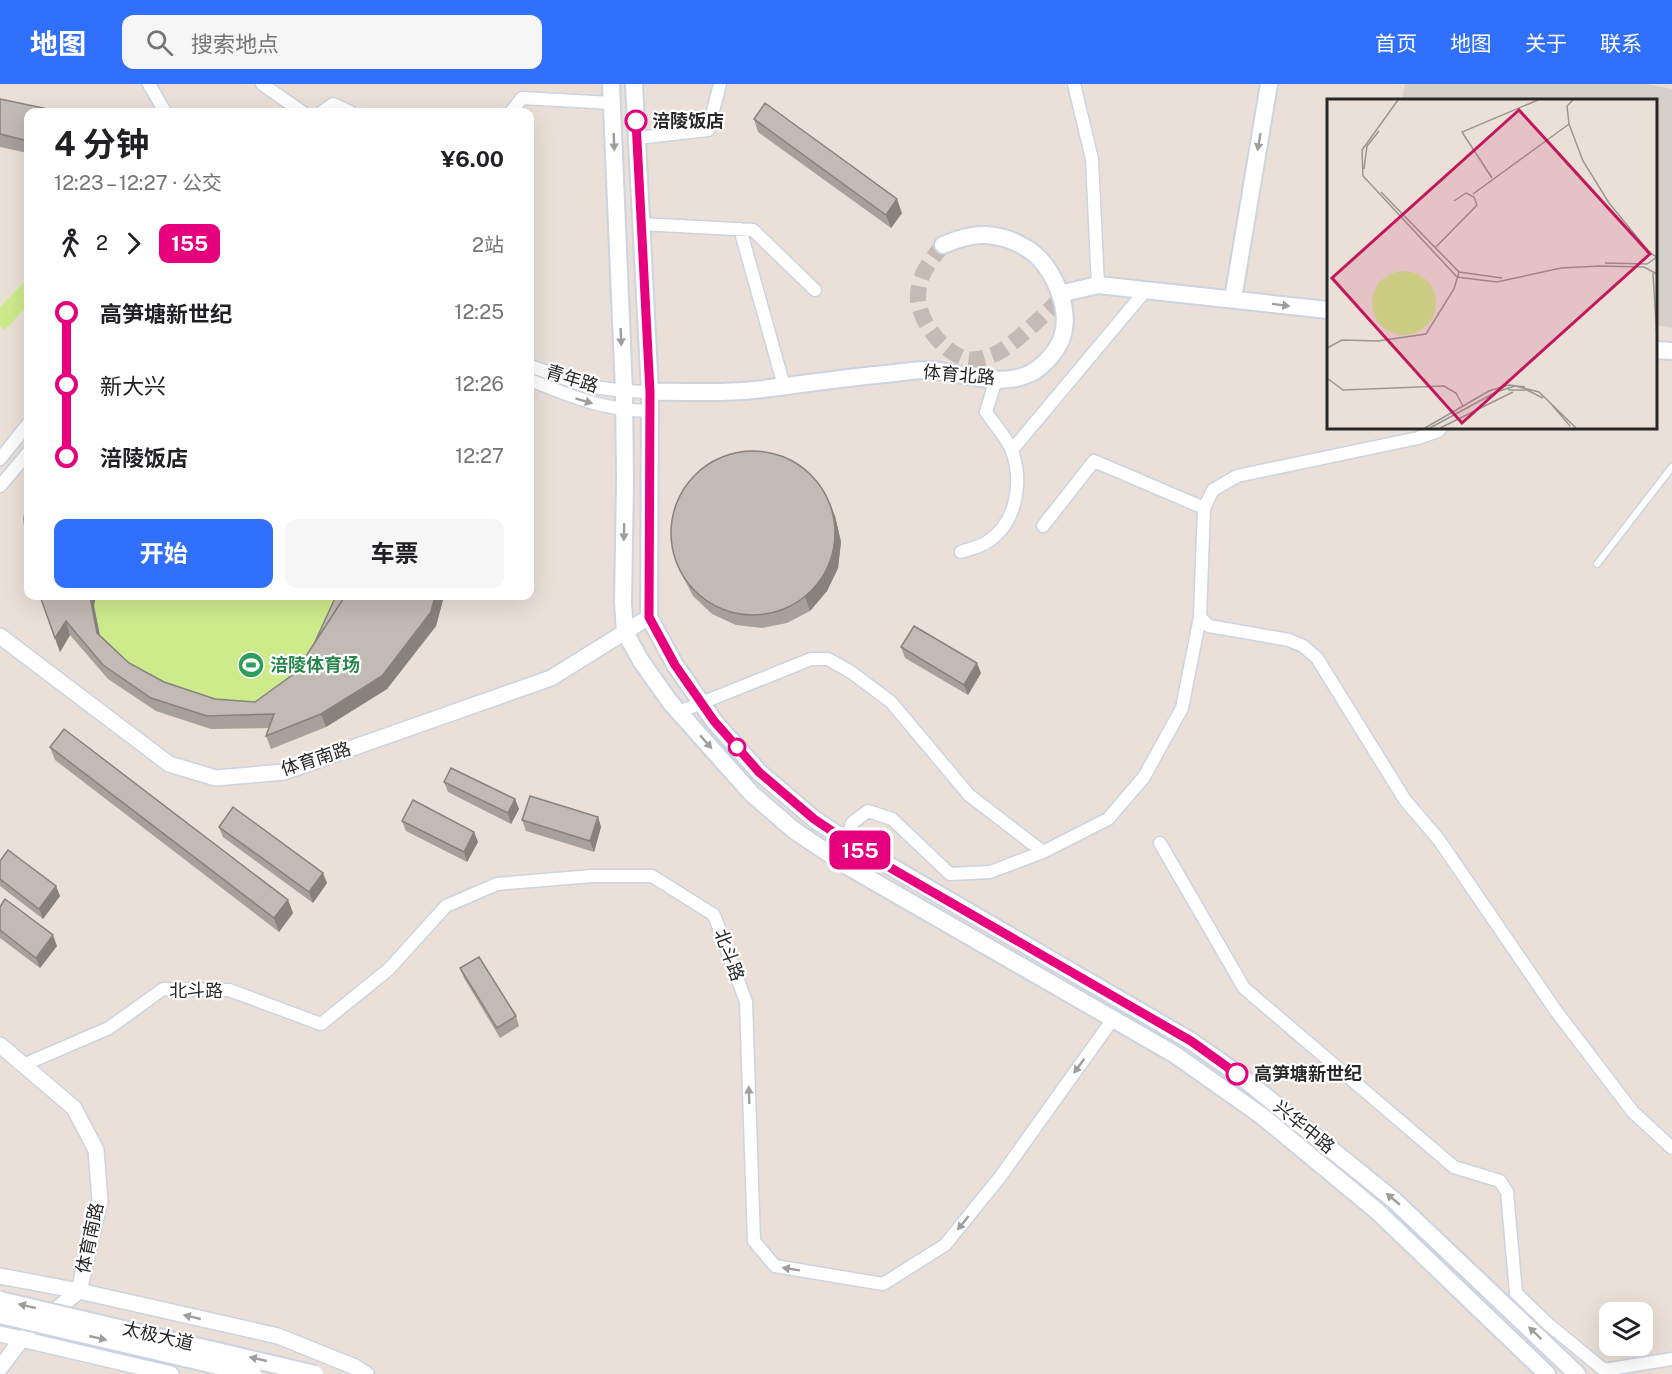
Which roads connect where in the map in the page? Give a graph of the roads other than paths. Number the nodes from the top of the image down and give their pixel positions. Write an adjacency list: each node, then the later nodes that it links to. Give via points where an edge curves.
1 (149, 84): 9 (street)
2 (262, 84): 10 (street)
3 (611, 84): 8 (main road)
4 (634, 84): 14 (main road, 兴华中路)
5 (720, 84): 14 (street, via 708,130)
6 (1074, 84): 18 (street, via 1092,159)
7 (1269, 84): 22 (main road, one-way to 22)
8 (612, 103): 13 (street, via 522,98); 30 (main road, one-way to 30)
9 (163, 108)
10 (296, 108)
11 (328, 108): 12 (street, via 333,104)
12 (342, 108)
13 (514, 108)
14 (637, 138): 15 (main road, 兴华中路)
15 (642, 224): 16 (street); 31 (main road, 兴华中路)
16 (740, 229): 19 (street, via 753,230); 29 (street)
17 (943, 245): 27 (main road, 体育北路, via 963,237 1003,237 1038,257 1051,274 1064,314 1064,331 1051,357 1030,374)
18 (1098, 285): 20 (main road); 21 (main road)
19 (815, 290)
20 (1146, 290): 22 (main road); 36 (street)
21 (1068, 292)
22 (1233, 299): 23 (main road, one-way to 23)
23 (1327, 310)
24 (1657, 350): 25 (main road)
25 (1672, 351)
26 (534, 367): 30 (street, 青年路, via 586,386)
27 (996, 379): 29 (main road, 体育北路, via 929,370); 36 (street, via 986,412)
28 (534, 382): 32 (street, one-way to 32, via 585,402)
29 (784, 386): 31 (main road, 体育北路)
30 (624, 391): 31 (street, 青年路); 32 (main road)
31 (650, 392): 33 (main road, 兴华中路)
32 (624, 410): 33 (street); 47 (main road, one-way to 47)
33 (650, 411): 45 (main road, 兴华中路)
34 (24, 429): 38 (street)
35 (1439, 429): 41 (street, via 1419,438 1237,476 1213,490)
36 (1012, 450): 43 (street, via 1018,486 1015,505 1004,525 987,542)
37 (24, 458): 40 (street)
38 (0, 459)
39 (1672, 467): 44 (lane)
40 (0, 486)
41 (1204, 508): 42 (street, via 1094,461); 46 (street)
42 (1043, 526)
43 (961, 552)
44 (1597, 564)
45 (649, 617): 47 (street, 体育南路); 49 (main road, 兴华中路)
46 (1200, 617): 53 (street, via 1182,708 1144,777 1108,819); 58 (street, via 1209,626 1288,640 1317,658 1404,800 1439,840 1556,1011 1633,1112)
47 (625, 632): 48 (street, 体育南路, via 551,678 284,772 216,778 169,764); 50 (main road)
48 (0, 636)
49 (701, 702): 50 (street); 51 (main road, 兴华中路, via 759,772 814,819); 53 (street, via 811,658 828,659 891,702 969,795)
50 (679, 712): 54 (main road, one-way to 54, via 752,794 795,831)
51 (847, 841): 53 (street, via 852,824 868,811 892,819 950,874 990,872); 54 (street); 72 (main road, 兴华中路, one-way to 51, via 1395,1201 1238,1074 1191,1041)
52 (1160, 843): 65 (street, via 1244,988 1454,1167 1500,1181 1508,1192 1516,1293 1604,1370)
53 (1043, 852)
54 (836, 858): 55 (main road)
55 (1113, 1019): 57 (street, 北斗路, one-way to 57, via 1000,1178 945,1245 883,1284 775,1266 754,1241 746,1002 714,915 652,876 592,876 497,884 446,906 389,969 321,1024 230,990 164,989 109,1028); 71 (main road, via 1174,1054 1262,1116 1377,1211)
56 (0, 1045): 57 (street, 体育南路)
57 (24, 1065): 60 (street, 体育南路, via 74,1108 96,1150 100,1201)
58 (1672, 1148)
59 (0, 1276): 60 (street)
60 (79, 1291): 64 (street); 70 (street, one-way to 60, via 278,1336)
61 (0, 1300): 69 (main road, 太极大道, one-way to 61, bridge)
62 (0, 1315): 68 (main road, 太极大道, one-way to 68, bridge)
63 (0, 1334): 64 (street)
64 (21, 1339): 66 (street); 67 (street)
65 (1672, 1359)
66 (0, 1368)
67 (171, 1374)
68 (253, 1374)
69 (315, 1374)
70 (366, 1374)
71 (1547, 1374)
72 (1577, 1374)

